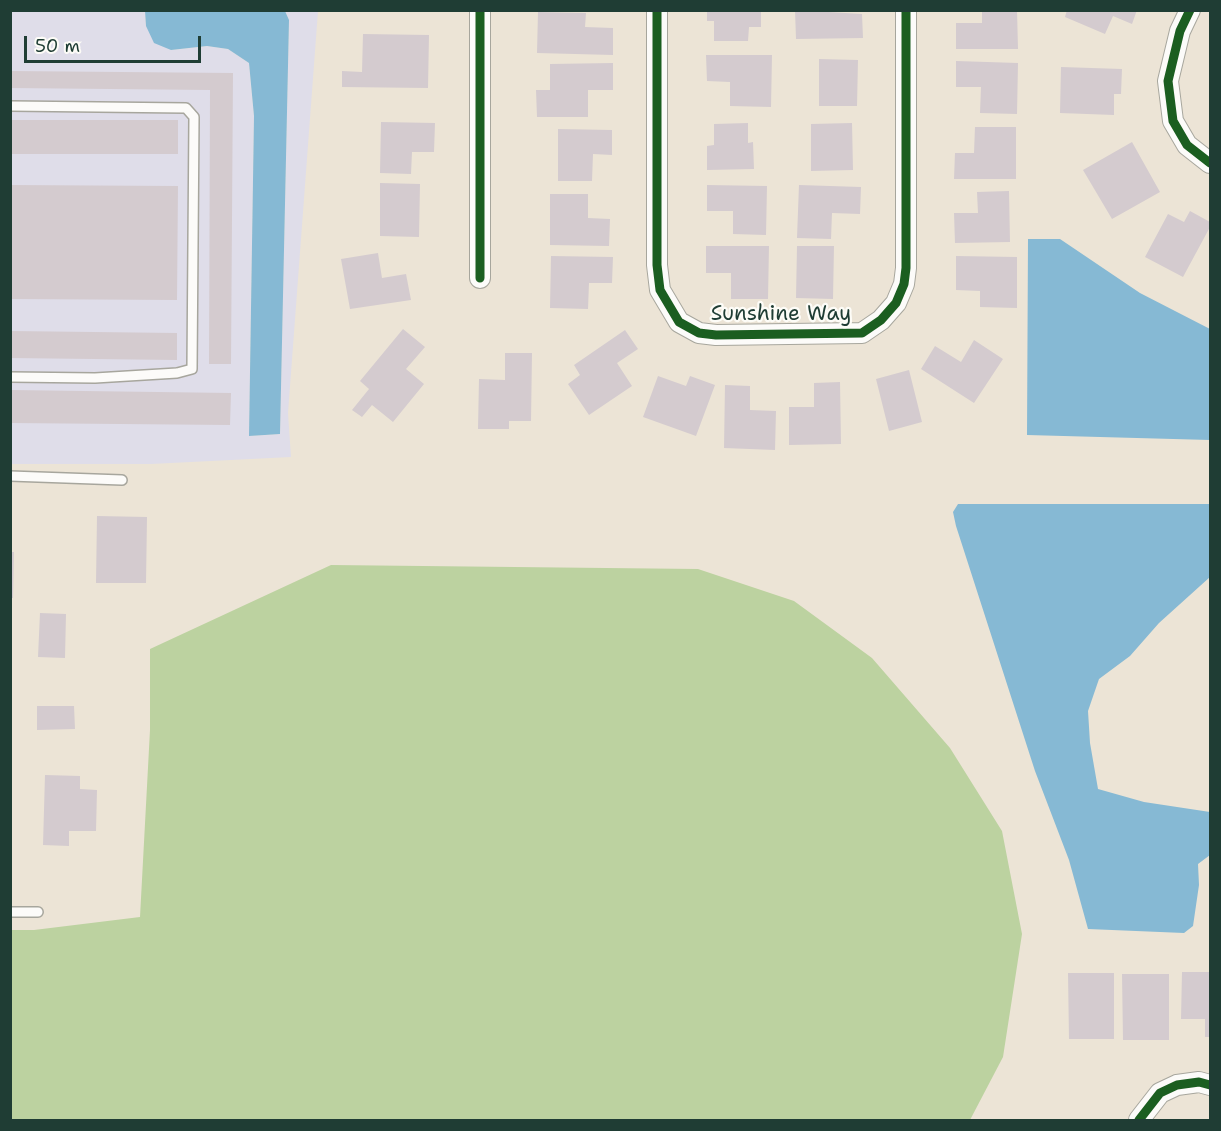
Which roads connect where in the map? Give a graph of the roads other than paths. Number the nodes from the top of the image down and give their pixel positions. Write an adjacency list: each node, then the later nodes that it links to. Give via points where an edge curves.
1 (480, 10): 7 (street)
2 (657, 10): 3 (street, Sunshine Way, via 660,290 679,322 699,333 716,335 862,333 896,303 906,268)
3 (906, 10)
4 (1190, 10): 6 (street, via 1180,31 1168,81 1173,121 1187,145)
5 (10, 106): 8 (lane, via 186,108 194,117 192,369 95,378)
6 (1210, 163)
7 (480, 278)
8 (10, 377)
9 (10, 476): 10 (lane)
10 (122, 480)
11 (10, 912): 12 (lane)
12 (38, 912)
13 (1210, 1085): 14 (street, via 1177,1085 1160,1093)
14 (1139, 1120)

